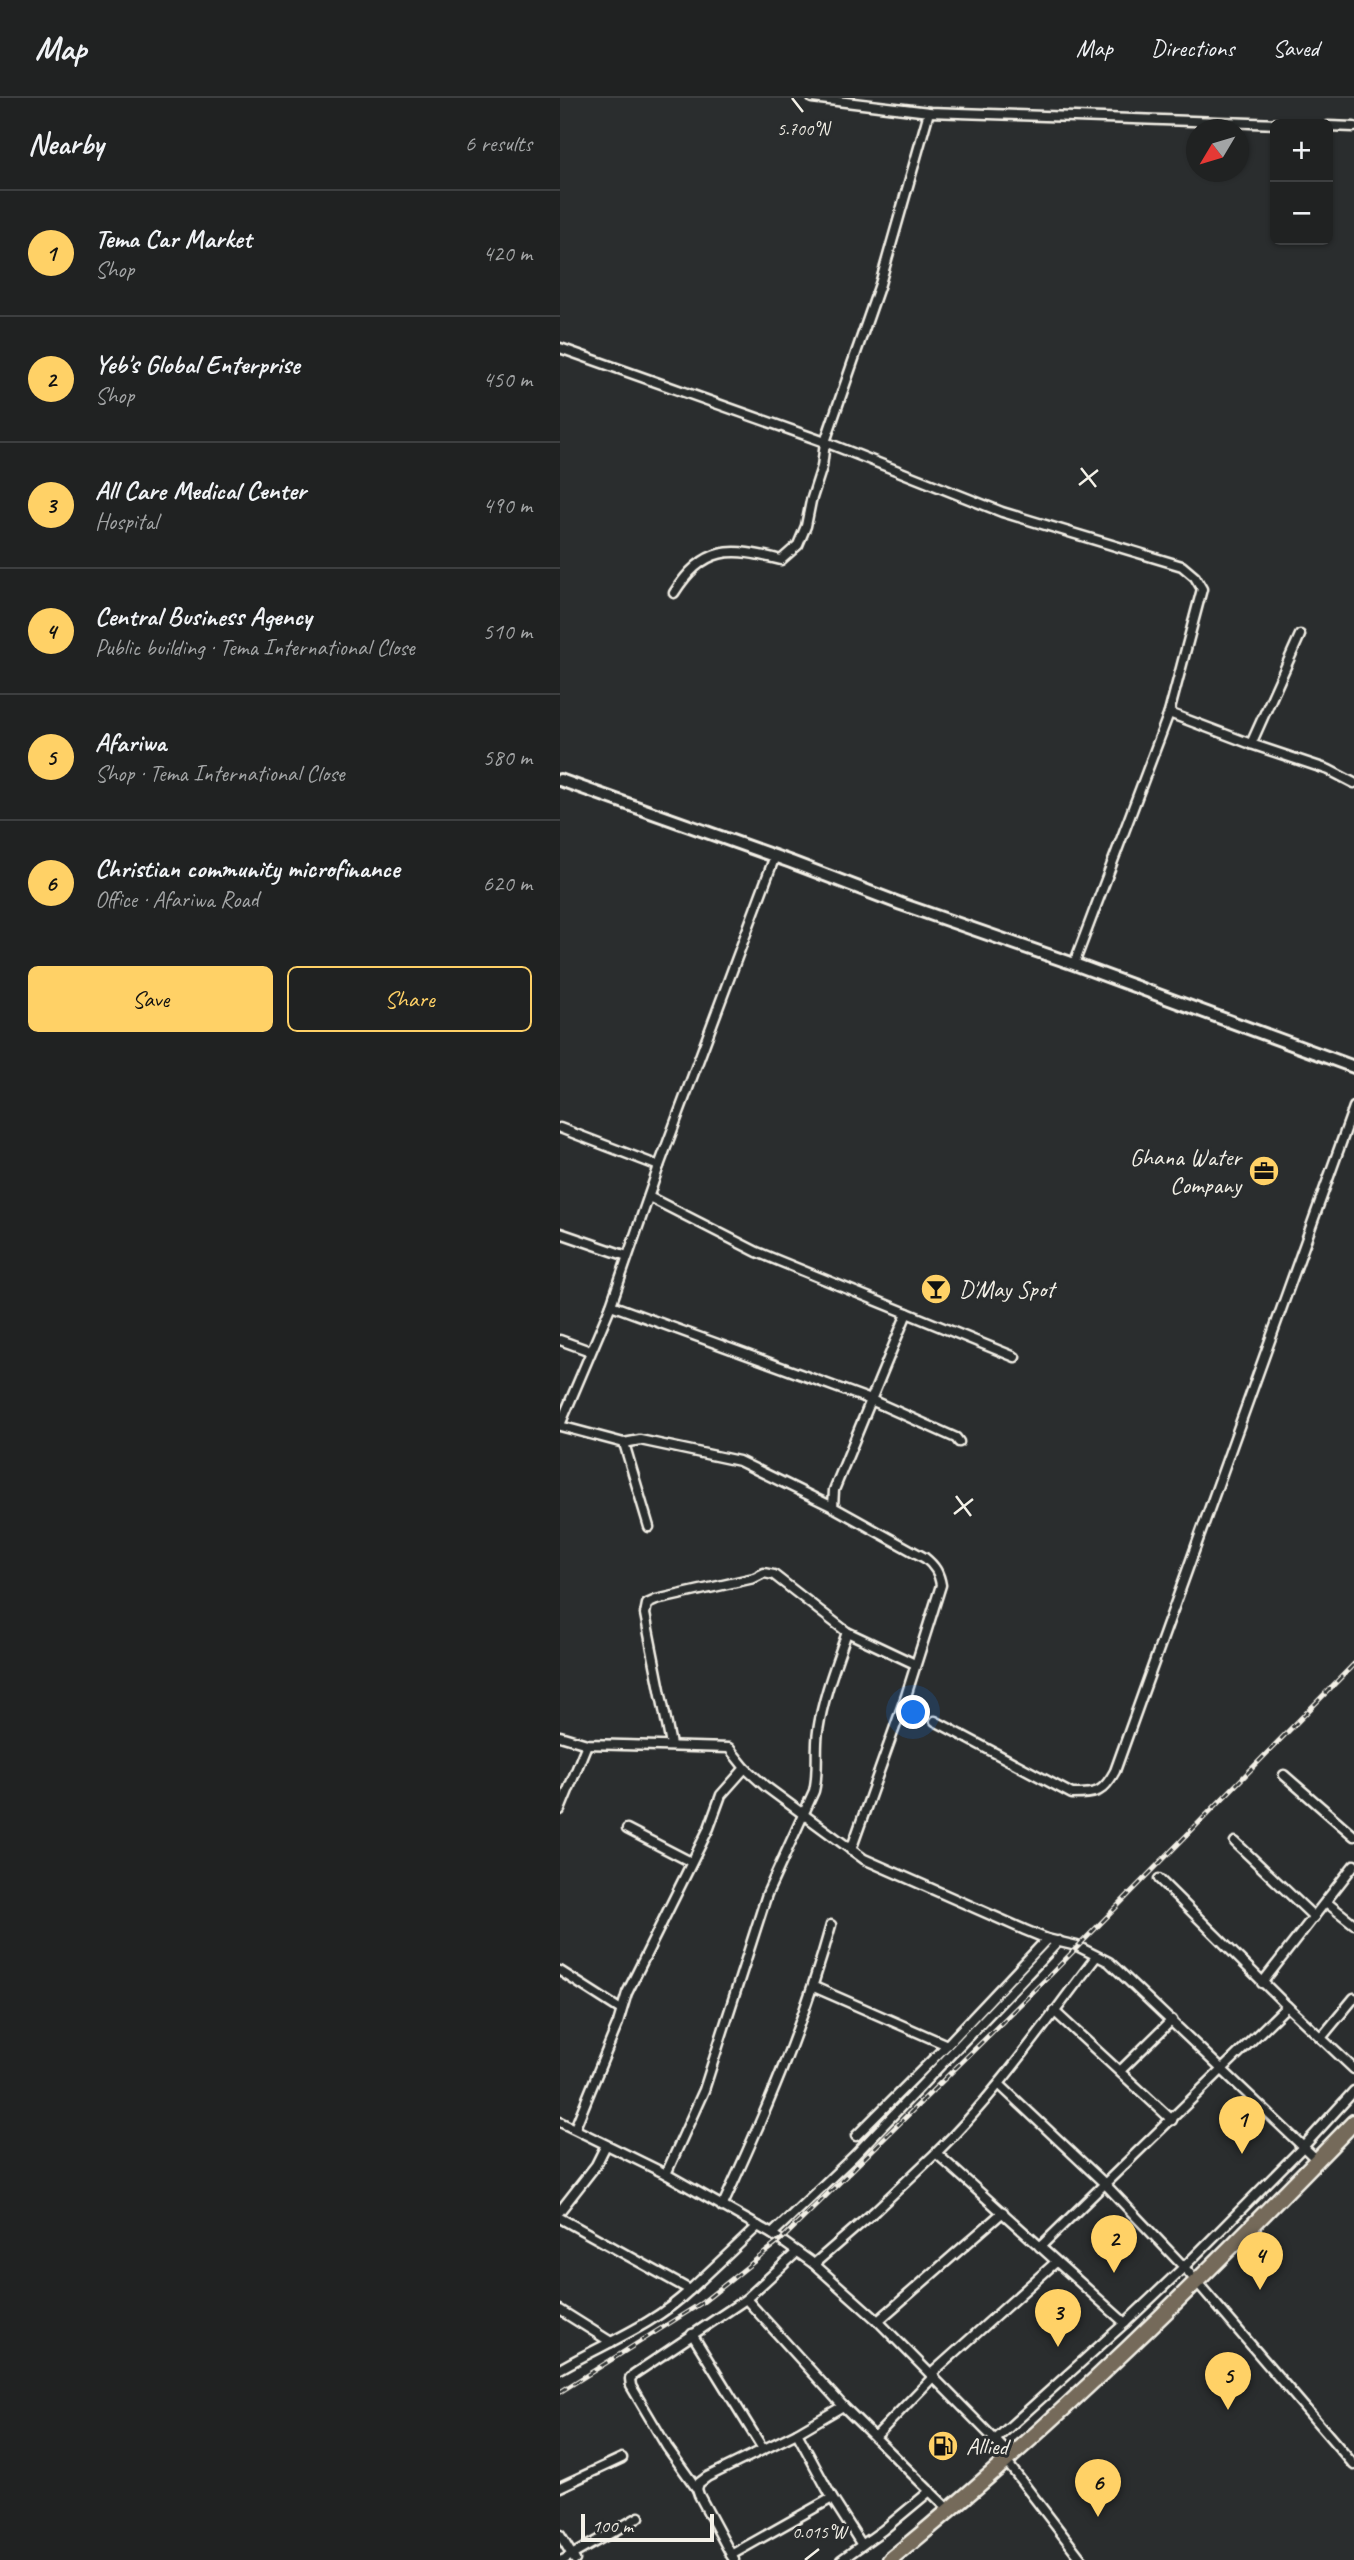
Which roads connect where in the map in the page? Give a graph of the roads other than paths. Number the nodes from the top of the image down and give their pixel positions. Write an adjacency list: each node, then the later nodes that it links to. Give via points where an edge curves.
1 (812, 98): 2 (street)
2 (929, 112): 3 (street); 7 (street, via 880,284)
3 (1270, 124)
4 (1333, 126): 5 (street)
5 (1354, 127)
6 (560, 348): 7 (street)
7 (825, 442): 8 (street, via 798,545 781,560 745,550 721,552 688,571); 10 (street, via 1002,512 1182,566 1202,589)
8 (674, 593)
9 (1300, 635): 11 (street)
10 (1169, 713): 11 (street); 15 (street)
11 (1251, 744): 13 (street)
12 (560, 780): 14 (street)
13 (1354, 783)
14 (775, 856): 15 (street); 19 (street)
15 (1074, 964): 16 (street)
16 (1354, 1067)
17 (1354, 1107): 36 (street, via 1107,1785 1095,1794 1072,1794)
18 (560, 1128): 19 (street)
19 (659, 1166): 20 (street)
20 (649, 1197): 22 (street); 24 (street, via 757,1252)
21 (560, 1233): 22 (street)
22 (627, 1256): 23 (street)
23 (611, 1305): 26 (street); 28 (street)
24 (907, 1312): 27 (street); 28 (street)
25 (560, 1340): 26 (street)
26 (590, 1351): 29 (street)
27 (1015, 1357)
28 (872, 1400): 30 (street); 32 (street, via 834,1490)
29 (560, 1426): 31 (street)
30 (959, 1442)
31 (624, 1443): 32 (street, via 640,1440 739,1461); 33 (street)
32 (832, 1507): 35 (street, via 925,1558 939,1575 941,1585)
33 (649, 1527)
34 (847, 1632): 35 (street); 39 (street, via 775,1575 764,1573 647,1604 645,1614); 43 (street, via 818,1731 817,1781)
35 (915, 1664): 47 (street)
36 (935, 1721)
37 (560, 1736): 38 (street)
38 (587, 1744): 39 (street); 42 (street)
39 (671, 1745): 40 (street, via 729,1748)
40 (745, 1768): 43 (street); 48 (street, via 721,1795)
41 (1284, 1775): 45 (street)
42 (560, 1810)
43 (803, 1814): 47 (street); 82 (street, via 767,1894 704,2090)
44 (627, 1829): 48 (street)
45 (1354, 1836)
46 (1235, 1842): 52 (street)
47 (851, 1850): 55 (street, via 877,1866)
48 (691, 1862): 63 (street)
49 (1354, 1866): 51 (street)
50 (1159, 1879): 59 (street)
51 (1326, 1902): 52 (street); 53 (street)
52 (1314, 1917): 59 (street)
53 (1354, 1924)
54 (831, 1925): 60 (street)
55 (1047, 1939): 56 (street); 67 (street)
56 (1059, 1941): 57 (street); 89 (street)
57 (1096, 1956): 64 (street); 65 (street, via 1117,1968)
58 (560, 1971): 63 (street)
59 (1262, 1983): 62 (street)
60 (814, 1987): 67 (street); 84 (street, via 771,2101)
61 (1354, 1998): 66 (street)
62 (1287, 2006): 66 (street); 68 (street)
63 (621, 2010): 76 (street)
64 (1054, 2011): 70 (street); 71 (street)
65 (1172, 2020): 68 (street); 70 (street)
66 (1321, 2038): 69 (street)
67 (947, 2045): 77 (street)
68 (1223, 2069): 73 (street); 79 (street)
69 (1354, 2069)
70 (1120, 2071): 73 (street)
71 (999, 2084): 80 (street); 83 (street)
72 (1354, 2091): 79 (street)
73 (1172, 2120): 83 (street)
74 (560, 2122): 76 (street)
75 (1354, 2122): 81 (highway)
76 (575, 2128): 78 (street)
77 (856, 2136)
78 (606, 2145): 82 (street); 85 (street)
79 (1303, 2147): 81 (street); 94 (street)
80 (936, 2153): 86 (street); 93 (street)
81 (1317, 2160): 95 (highway)
82 (666, 2174): 84 (street)
83 (1105, 2184): 90 (street); 94 (street)
84 (722, 2207): 88 (street)
85 (560, 2211)
86 (1003, 2213): 90 (street); 99 (street)
87 (560, 2218): 96 (street)
88 (758, 2226): 89 (street); 96 (street)
89 (772, 2234): 91 (street)
90 (1040, 2246): 92 (street)
91 (797, 2252): 93 (street); 97 (street)
92 (1056, 2262): 100 (street); 104 (street)
93 (814, 2264): 99 (street)
94 (1184, 2267): 95 (street); 100 (street)
95 (1197, 2282): 111 (highway); 112 (street)
96 (690, 2290): 102 (street)
97 (746, 2299): 101 (street); 105 (street)
98 (560, 2310): 102 (street)
99 (878, 2321): 104 (street)
100 (1125, 2323): 108 (street)
101 (692, 2334): 109 (street); 114 (street, via 630,2379 667,2447)
102 (611, 2342): 103 (street)
103 (560, 2369)
104 (932, 2375): 107 (street); 108 (street)
105 (843, 2406): 106 (street); 107 (street)
106 (797, 2433): 109 (street); 116 (street)
107 (875, 2437): 115 (street)
108 (995, 2440): 111 (street)
109 (762, 2449): 114 (street, via 707,2477)
110 (622, 2458): 113 (street)
111 (1009, 2459): 117 (highway); 125 (street)
112 (1354, 2465)
113 (560, 2487)
114 (697, 2489): 121 (street)
115 (930, 2491): 117 (street); 120 (street)
116 (832, 2498): 120 (street); 121 (street)
117 (949, 2511): 124 (highway)
118 (639, 2517): 122 (street)
119 (560, 2535): 122 (street)
120 (862, 2545): 123 (street)
121 (733, 2557)
122 (570, 2559)
123 (841, 2560)
124 (890, 2560)
125 (1082, 2560)

